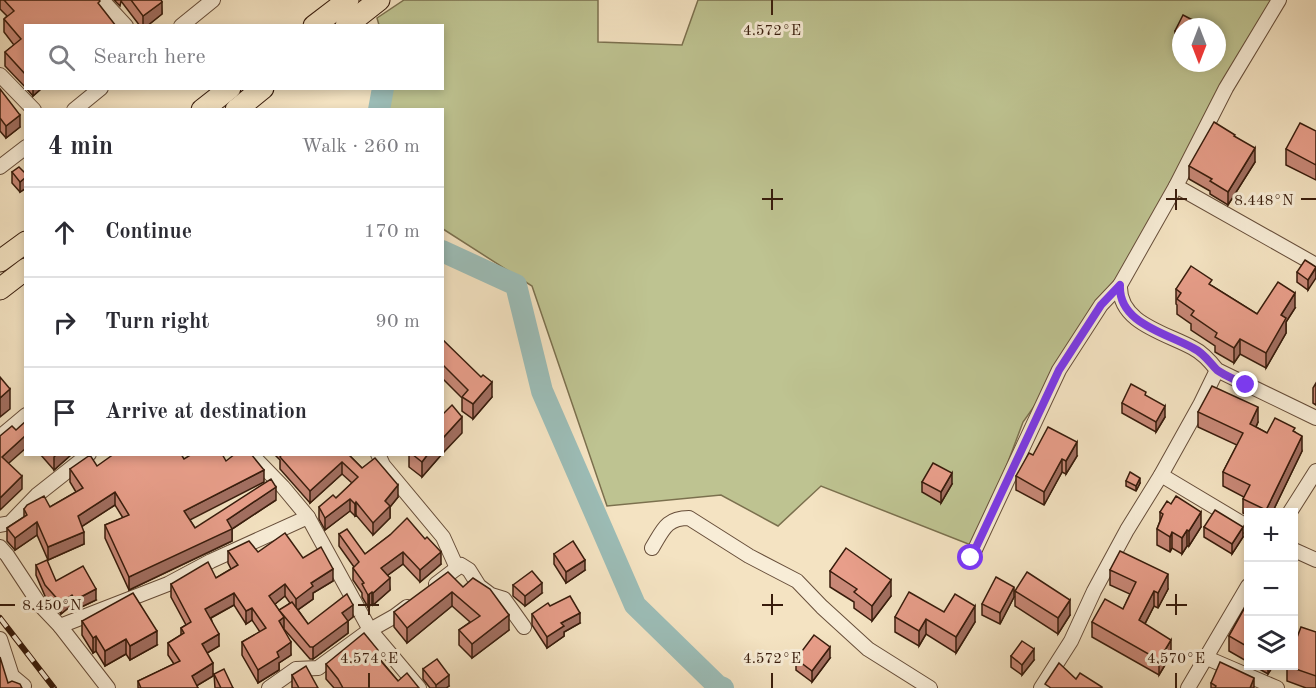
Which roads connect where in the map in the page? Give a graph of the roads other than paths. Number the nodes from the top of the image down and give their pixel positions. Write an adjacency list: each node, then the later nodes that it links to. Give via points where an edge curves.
1 (102, 0): 6 (street)
2 (213, 0): 7 (street)
3 (348, 0): 8 (main road)
4 (380, 0): 9 (main road)
5 (1279, 0): 20 (street, via 1226,88)
6 (124, 24)
7 (183, 24)
8 (317, 24)
9 (349, 24)
10 (0, 75): 14 (street)
11 (99, 90): 15 (street)
12 (227, 90): 16 (main road)
13 (261, 90): 17 (main road)
14 (32, 108)
15 (76, 108)
16 (205, 108)
17 (238, 108)
18 (24, 149): 19 (street)
19 (0, 167)
20 (1176, 186): 23 (street); 25 (street)
21 (24, 243): 22 (main road)
22 (0, 261)
23 (1316, 265)
24 (24, 271): 26 (main road)
25 (1120, 285): 27 (street, via 1119,296 1133,317 1194,348); 43 (street, via 1101,305 1059,370)
26 (0, 289)
27 (1217, 370): 29 (street); 35 (street)
28 (24, 417): 30 (street)
29 (1316, 418)
30 (0, 437)
31 (86, 456): 38 (street, via 37,495 10,523)
32 (253, 456): 37 (street)
33 (379, 456): 45 (street, via 443,537)
34 (1316, 471): 36 (street)
35 (1161, 475): 39 (street); 57 (street, via 1110,561 1071,641)
36 (1293, 508)
37 (308, 517): 47 (street, via 168,584); 49 (street)
38 (0, 525)
39 (1244, 525)
40 (0, 547): 47 (street, via 40,605)
41 (652, 548): 56 (street, via 667,524 689,518 748,556 797,581 868,649)
42 (1298, 551): 44 (street)
43 (971, 558)
44 (1316, 560)
45 (458, 568): 48 (street, via 461,565 469,570 491,595 504,599); 49 (street)
46 (1244, 593): 51 (street)
47 (60, 626): 54 (street)
48 (525, 627)
49 (370, 630): 52 (street, via 318,668 296,669); 55 (street)
50 (0, 639): 53 (street, via 12,676)
51 (1207, 658): 58 (street); 59 (street)
52 (273, 686)
53 (23, 687)
54 (108, 688)
55 (419, 688)
56 (930, 688)
57 (1041, 688)
58 (1188, 688)
59 (1277, 688)

